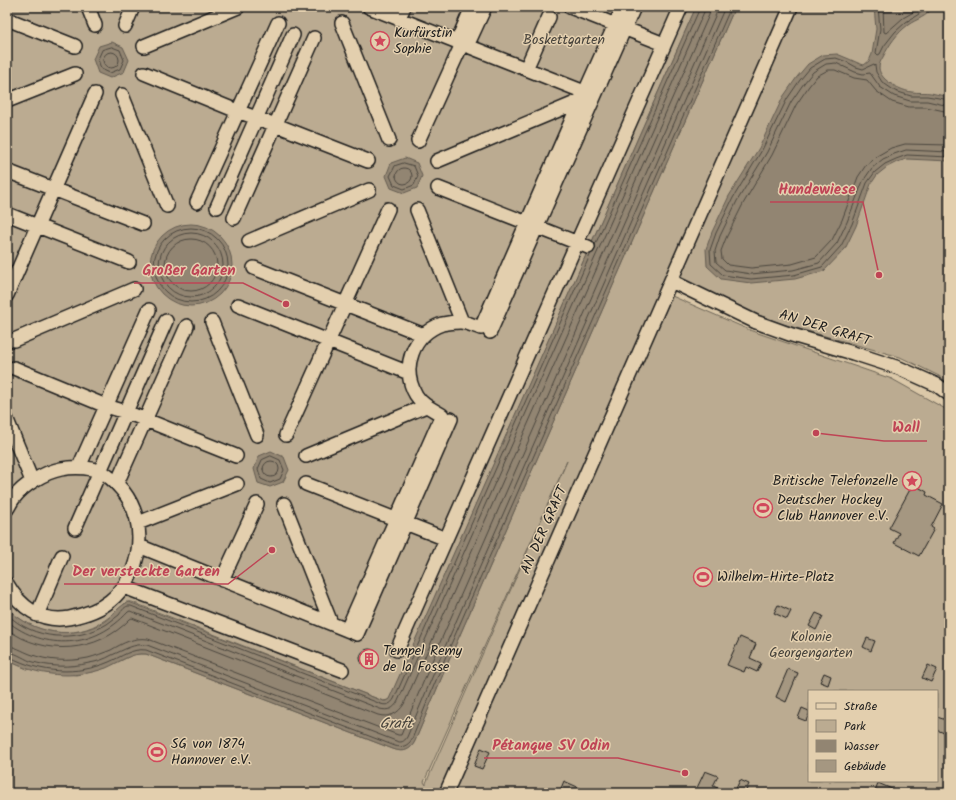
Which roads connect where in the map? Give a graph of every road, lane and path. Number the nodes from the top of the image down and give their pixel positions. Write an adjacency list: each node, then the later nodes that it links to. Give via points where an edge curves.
1 (88, 7): 18 (street)
2 (133, 7): 19 (street)
3 (238, 7): 26 (street)
4 (369, 7): 12 (street)
5 (472, 7): 23 (street)
6 (485, 7): 23 (street)
7 (570, 7): 20 (street)
8 (623, 7): 20 (street)
9 (634, 7): 20 (street)
10 (681, 7): 24 (street)
11 (791, 7): 59 (street, AN DER GRAFT)
12 (383, 10): 13 (street)
13 (401, 13): 23 (street)
14 (549, 17): 27 (street)
15 (7, 19): 25 (street)
16 (278, 23): 34 (street)
17 (342, 23): 37 (street)
18 (95, 25)
19 (125, 26)
20 (620, 26): 24 (street); 32 (street)
21 (293, 35): 35 (street)
22 (314, 38): 36 (street)
23 (462, 44): 27 (street); 38 (street)
24 (664, 44): 56 (street)
25 (75, 46)
26 (144, 46)
27 (526, 69): 32 (street)
28 (144, 73): 34 (street)
29 (75, 74): 33 (street)
30 (95, 94): 43 (street)
31 (122, 95): 46 (street)
32 (586, 96): 40 (street); 53 (street)
33 (7, 101)
34 (237, 111): 35 (street); 45 (street)
35 (257, 118): 36 (street); 47 (street)
36 (276, 125): 39 (street); 51 (street)
37 (389, 140)
38 (418, 141)
39 (368, 161)
40 (438, 161)
41 (7, 172): 43 (street)
42 (438, 188): 53 (street)
43 (53, 189): 52 (street); 54 (street)
44 (368, 190): 55 (street)
45 (197, 202)
46 (167, 206)
47 (217, 207)
48 (388, 209): 62 (street)
49 (417, 210): 67 (street)
50 (7, 214): 54 (street)
51 (234, 218)
52 (143, 224)
53 (532, 225): 56 (street); 67 (street, via 481,328); 69 (street)
54 (37, 226): 57 (street); 61 (street)
55 (249, 241)
56 (582, 245): 99 (street)
57 (129, 262)
58 (254, 268): 62 (street)
59 (671, 281): 75 (street, AN DER GRAFT, via 756,322 898,368 937,385); 109 (street, AN DER GRAFT)
60 (134, 289): 71 (street)
61 (7, 295)
62 (345, 304): 70 (street); 72 (street)
63 (238, 305): 72 (street)
64 (149, 310): 76 (street)
65 (166, 321): 78 (street)
66 (212, 322): 82 (street)
67 (462, 322): 70 (street, via 443,324)
68 (187, 326): 81 (street)
69 (490, 332)
70 (424, 335): 74 (street, via 412,353)
71 (14, 340)
72 (329, 341): 74 (street); 83 (street)
73 (14, 368): 76 (street)
74 (409, 373): 77 (street, via 416,395)
75 (949, 394)
76 (106, 406): 78 (street); 86 (street)
77 (426, 406): 85 (street); 96 (street, via 442,415)
78 (126, 412): 81 (street); 87 (street)
79 (451, 419): 96 (street)
80 (7, 420): 88 (street)
81 (145, 420): 84 (street); 89 (street)
82 (257, 435)
83 (286, 435)
84 (236, 456)
85 (306, 456)
86 (79, 467): 87 (street); 88 (street, via 55,470)
87 (100, 471): 89 (street); 98 (street)
88 (32, 481): 92 (street)
89 (116, 483): 97 (street, via 127,497)
90 (237, 484): 97 (street)
91 (306, 484): 96 (street)
92 (10, 496): 95 (street)
93 (257, 504): 102 (street)
94 (284, 504): 106 (street)
95 (7, 509)
96 (401, 521): 99 (street); 106 (street, via 357,634)
97 (138, 523): 100 (street)
98 (75, 528)
99 (446, 539): 107 (street)
100 (139, 546): 102 (street); 104 (street, via 135,565)
101 (62, 556): 105 (street)
102 (222, 580): 106 (street)
103 (7, 584): 105 (street, via 21,604)
104 (124, 587): 105 (street, via 111,601 83,616 53,619); 108 (street)
105 (36, 615)
106 (331, 623)
107 (397, 650)
108 (342, 670)
109 (446, 793)

